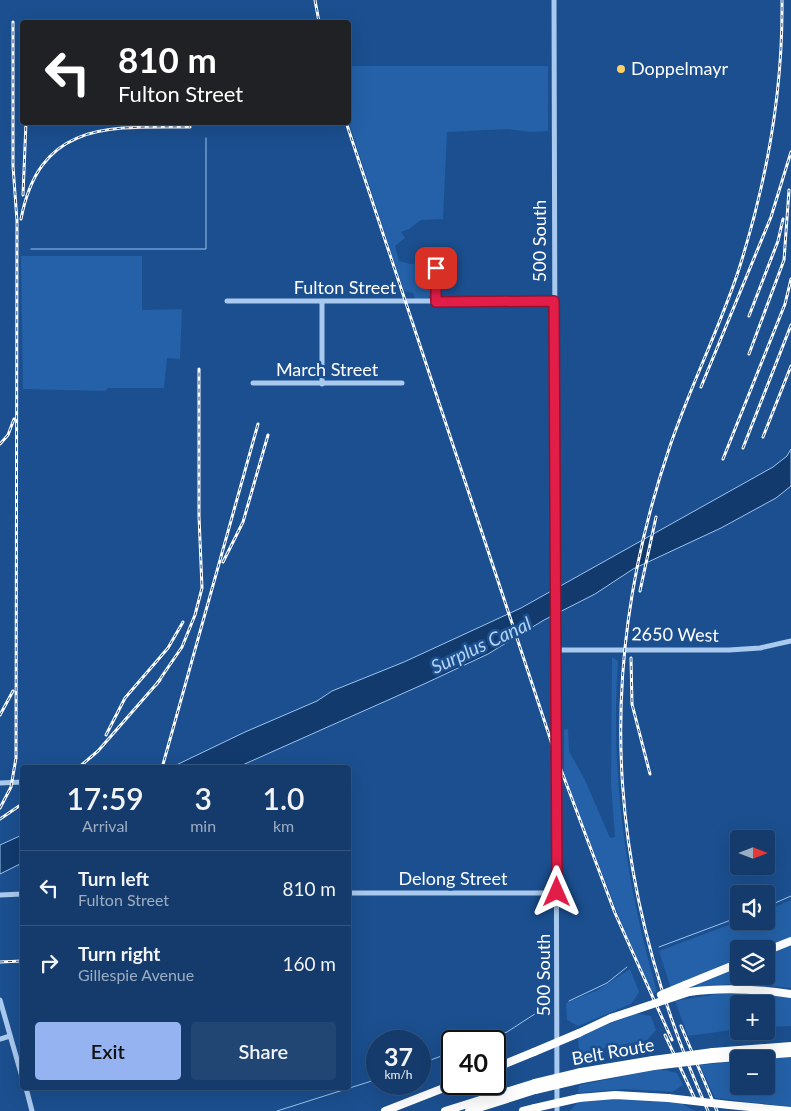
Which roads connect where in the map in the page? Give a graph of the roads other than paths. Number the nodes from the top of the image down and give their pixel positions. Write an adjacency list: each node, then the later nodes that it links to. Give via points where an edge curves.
1 (554, 0): 4 (street, 500 South)
2 (436, 268): 6 (street)
3 (227, 301): 5 (street, Fulton Street)
4 (554, 301): 6 (street, Fulton Street); 11 (street, 500 South)
5 (322, 302): 6 (street, Fulton Street); 8 (street)
6 (436, 302)
7 (253, 383): 8 (street, March Street)
8 (322, 384): 9 (street, March Street)
9 (402, 384)
10 (791, 641): 11 (street, 2650 West, via 729,650)
11 (557, 650): 14 (street, 500 South)
12 (20, 782): 13 (street)
13 (0, 783)
14 (557, 892): 15 (street, Delong Street); 39 (street, 500 South)
15 (351, 893)
16 (20, 894): 17 (street)
17 (0, 895)
18 (791, 941): 19 (highway)
19 (775, 948)
20 (730, 968): 21 (highway)
21 (687, 989): 22 (highway, via 759,989); 29 (highway, bridge)
22 (791, 994)
23 (0, 1000): 24 (street)
24 (10, 1036): 25 (street); 30 (street)
25 (0, 1039)
26 (791, 1046): 28 (highway, Belt Route)
27 (791, 1053): 28 (highway, Belt Route)
28 (712, 1056): 31 (highway, Belt Route, bridge, via 654,1063)
29 (506, 1063)
30 (20, 1070)
31 (535, 1087): 36 (highway, Belt Route); 37 (highway, Belt Route)
32 (441, 1089): 35 (highway)
33 (27, 1090): 34 (street)
34 (32, 1111)
35 (385, 1111)
36 (445, 1111)
37 (469, 1111)
38 (523, 1111): 40 (highway, bridge, via 579,1098 615,1095)
39 (558, 1111)
40 (790, 1111)

